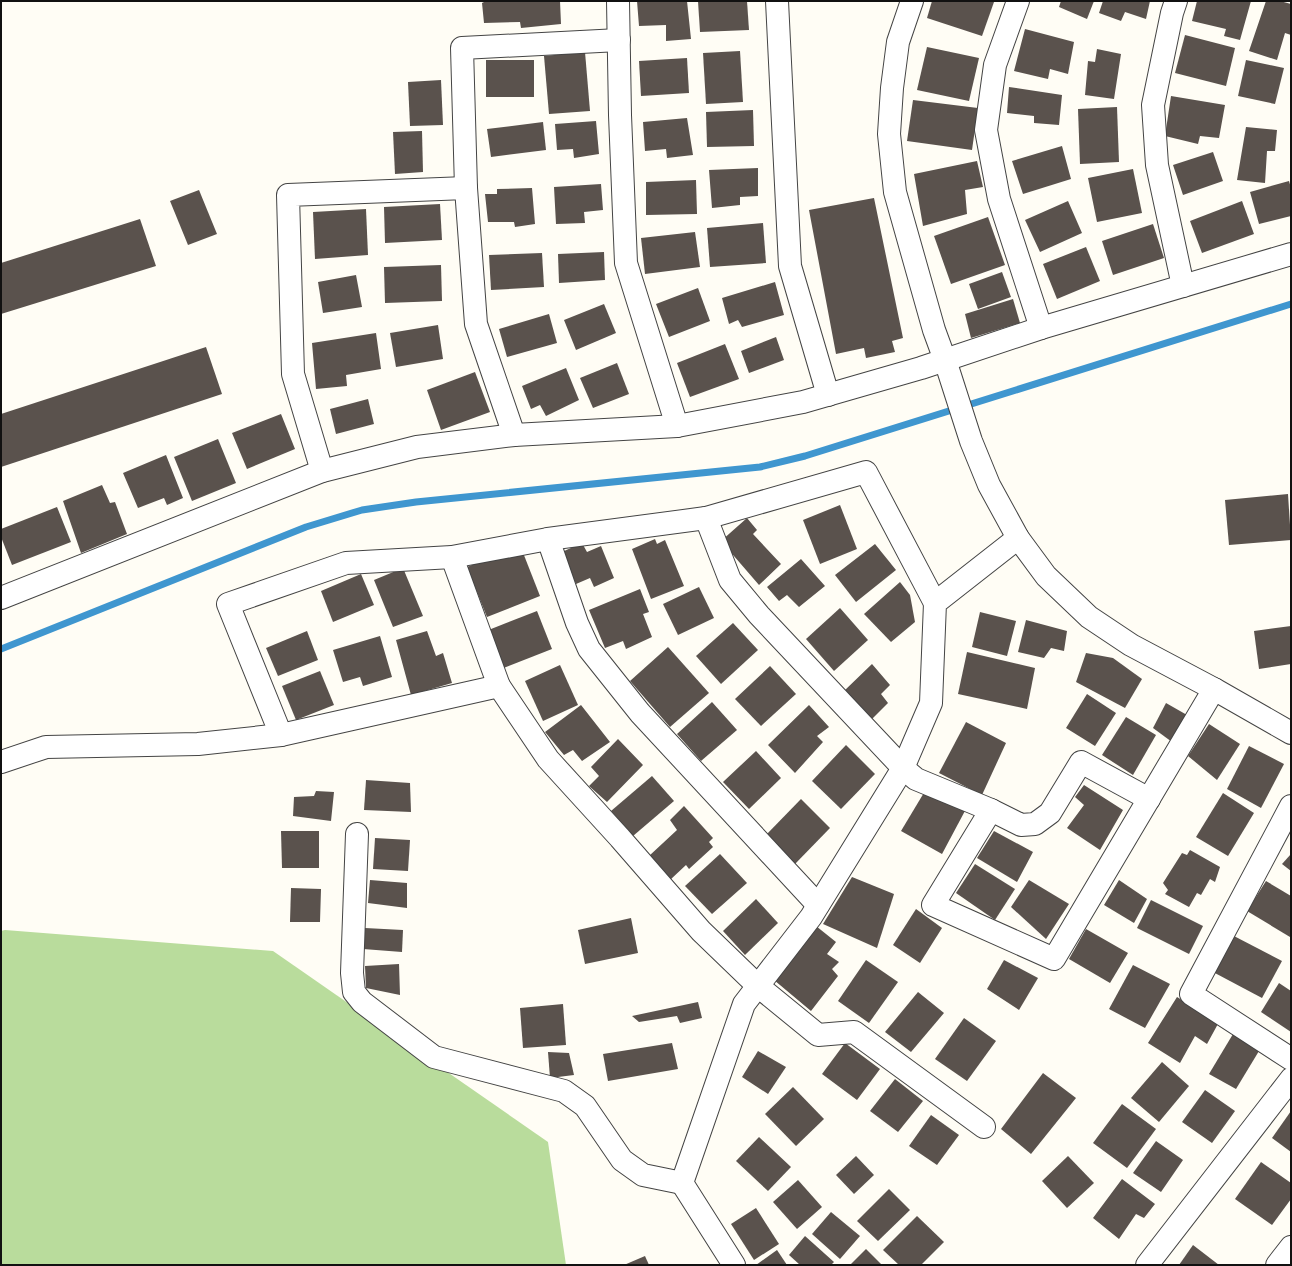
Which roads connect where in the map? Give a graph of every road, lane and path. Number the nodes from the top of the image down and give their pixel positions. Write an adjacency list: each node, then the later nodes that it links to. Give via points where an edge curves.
1 (618, 1): 6 (street)
2 (777, 1): 12 (street, via 790,266)
3 (912, 1): 11 (street, via 898,42 889,134 895,192 934,330)
4 (1018, 1): 10 (street, via 995,65 986,130 999,199)
5 (1176, 1): 9 (street, via 1153,105 1157,165)
6 (619, 40): 7 (street, via 462,48); 13 (street, via 626,264)
7 (466, 188): 14 (street, via 476,324); 15 (street, via 288,195 293,374)
8 (1291, 254): 9 (street)
9 (1183, 286): 10 (street)
10 (1042, 328): 11 (street)
11 (948, 369): 12 (street); 17 (street, via 971,441 989,485)
12 (828, 395): 13 (street)
13 (676, 426): 14 (street)
14 (514, 435): 15 (street, via 417,447)
15 (322, 471): 20 (street)
16 (706, 518): 18 (street); 21 (street, via 866,472); 27 (street, via 730,580 759,615)
17 (1018, 538): 21 (street); 23 (street, via 1046,576 1089,617 1131,645)
18 (548, 539): 19 (street); 32 (street, via 577,623 589,649 640,713)
19 (452, 557): 22 (street); 25 (street, via 346,563 228,604)
20 (1, 598)
21 (936, 603): 27 (street, via 931,703)
22 (500, 686): 25 (street); 33 (street, via 548,759 700,931)
23 (1214, 689): 24 (street); 28 (street)
24 (1291, 733)
25 (281, 735): 26 (street, via 198,744 46,747)
26 (1, 762)
27 (903, 768): 30 (street, via 916,779); 32 (street)
28 (1149, 799): 30 (street, via 1081,762 1050,813 1035,824 1021,824); 30 (street, via 1054,959 933,905)
29 (1291, 806): 34 (street, via 1191,994)
30 (991, 810)
31 (357, 834): 37 (street, via 352,973 354,992 362,1002 434,1057 564,1091 585,1106 622,1160 643,1174)
32 (818, 905): 33 (street)
33 (758, 986): 36 (street, via 818,1035 854,1032); 37 (street, via 744,1004)
34 (1291, 1059)
35 (1291, 1079): 40 (street)
36 (984, 1127)
37 (682, 1183): 39 (street)
38 (1291, 1247): 41 (street)
39 (734, 1265)
40 (1147, 1265)
41 (1277, 1265)

